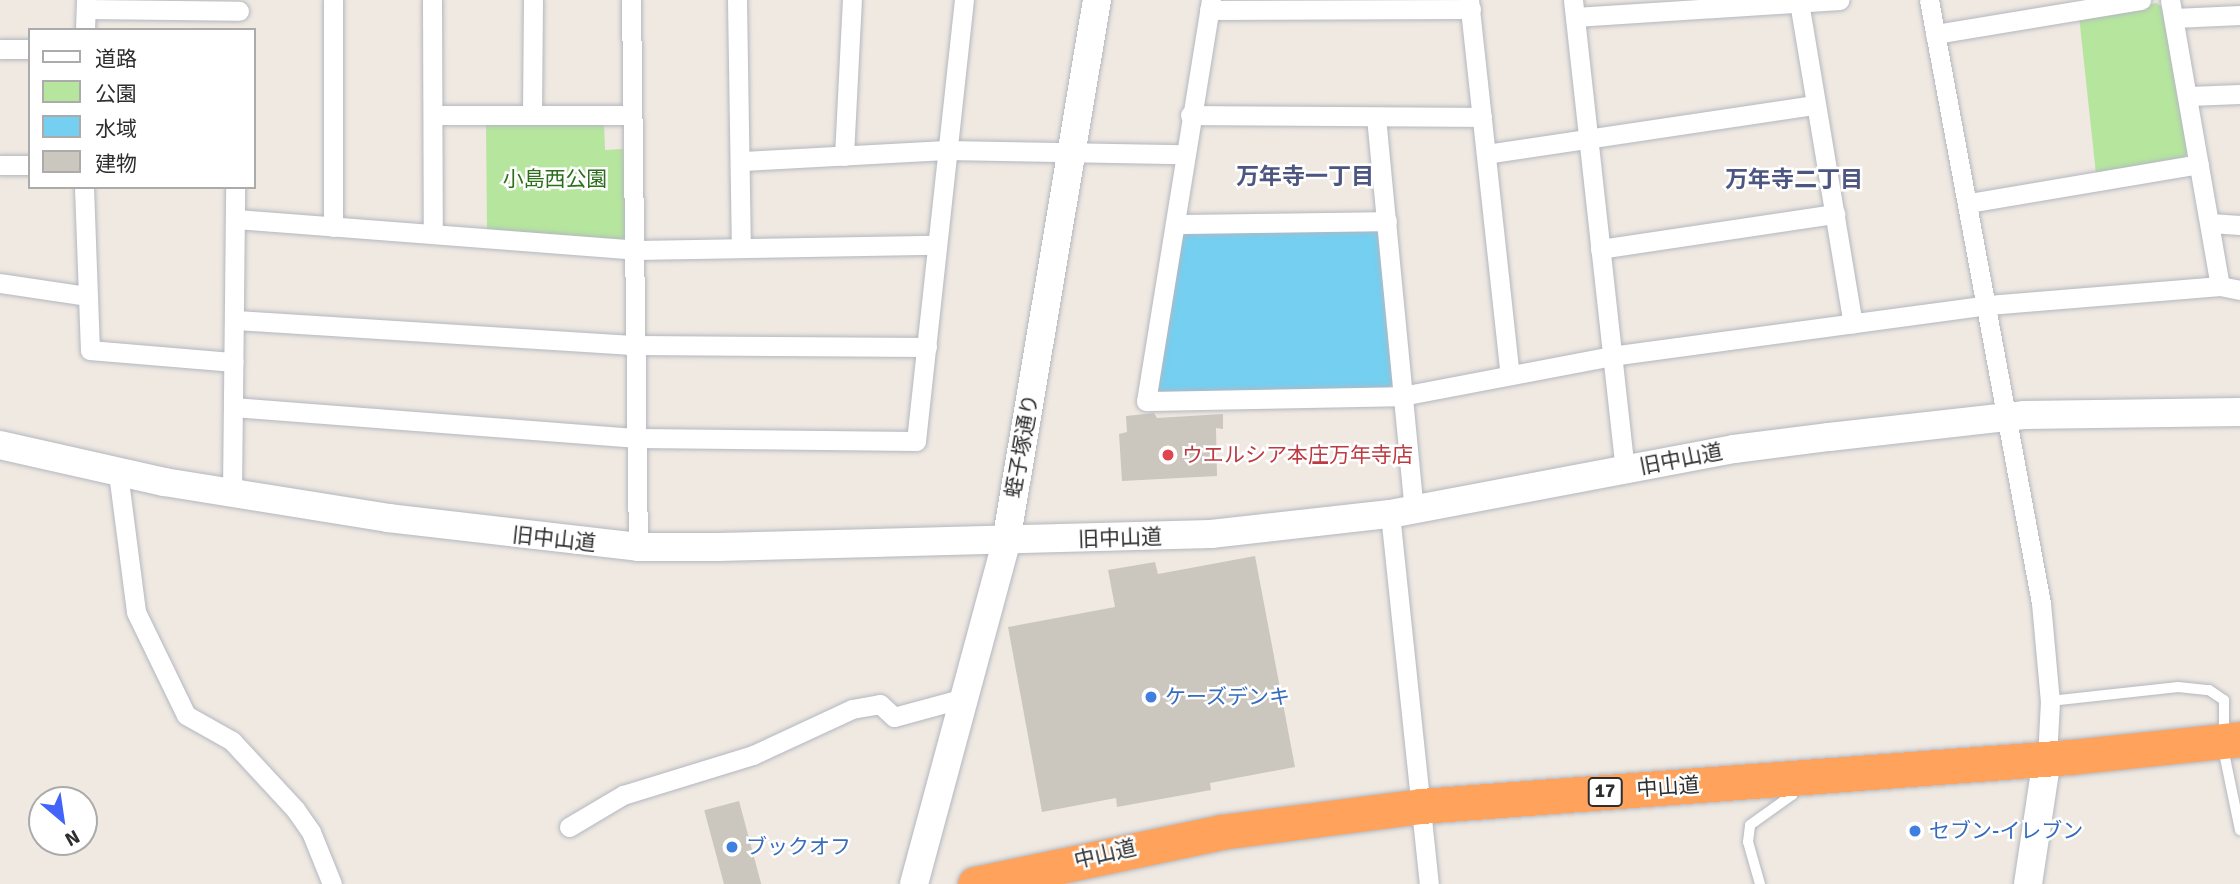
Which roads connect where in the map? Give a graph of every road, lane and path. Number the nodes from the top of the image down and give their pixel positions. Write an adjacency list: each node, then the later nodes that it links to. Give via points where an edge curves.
1 (333, 0): 52 (street)
2 (432, 0): 28 (street)
3 (533, 0): 27 (street)
4 (631, 0): 29 (street)
5 (737, 0): 39 (street)
6 (852, 0): 38 (street)
7 (964, 0): 34 (street)
8 (1097, 0): 35 (main road, 蛭子塚通り)
9 (1839, 0): 12 (street)
10 (1929, 0): 21 (street)
11 (2141, 0): 21 (street)
12 (1799, 2): 16 (street); 26 (street)
13 (86, 5): 18 (street); 20 (street)
14 (1210, 5): 15 (street); 30 (street)
15 (1470, 5): 32 (street)
16 (1574, 8): 33 (street)
17 (2172, 9): 19 (street); 25 (street)
18 (239, 13)
19 (2240, 15)
20 (85, 28)
21 (1935, 34): 45 (street)
22 (0, 49): 23 (street)
23 (28, 49)
24 (2240, 94): 25 (street)
25 (2189, 96): 40 (street)
26 (1815, 105): 33 (street); 46 (street)
27 (532, 114): 28 (street); 29 (street)
28 (435, 115): 53 (street)
29 (632, 115): 57 (street)
30 (1190, 115): 31 (street); 36 (street)
31 (1376, 117): 32 (street); 48 (street)
32 (1482, 117): 37 (street)
33 (1589, 139): 37 (street); 56 (street)
34 (946, 150): 35 (street); 38 (street); 54 (street)
35 (1073, 154): 36 (street); 79 (main road, 蛭子塚通り)
36 (1183, 154): 50 (street)
37 (1486, 154): 68 (street)
38 (844, 156): 39 (street)
39 (743, 161): 55 (street)
40 (2199, 164): 45 (street); 49 (street)
41 (0, 165): 42 (street)
42 (28, 165)
43 (84, 189): 60 (street)
44 (235, 189): 47 (street)
45 (1969, 203): 61 (street)
46 (1835, 215): 56 (street); 63 (street)
47 (236, 219): 52 (street); 62 (street)
48 (1387, 221): 50 (street); 69 (street)
49 (2210, 223): 51 (street); 59 (street)
50 (1175, 224): 69 (street, via 1146,401)
51 (2240, 225)
52 (333, 227): 53 (street)
53 (433, 234): 57 (street)
54 (936, 245): 55 (street); 65 (street)
55 (741, 248): 57 (street)
56 (1600, 249): 66 (street)
57 (636, 250): 64 (street)
58 (0, 283): 60 (street)
59 (2230, 288): 61 (street)
60 (87, 296): 67 (street, via 90,350)
61 (1988, 305): 63 (street); 72 (street)
62 (236, 320): 64 (street); 67 (street)
63 (1853, 323): 66 (street)
64 (636, 345): 65 (street); 73 (street)
65 (927, 347): 73 (street, via 916,441)
66 (1611, 356): 68 (street); 75 (street)
67 (234, 362): 70 (street)
68 (1510, 375): 69 (street)
69 (1402, 396): 78 (street)
70 (233, 407): 73 (street); 77 (street)
71 (2240, 412): 72 (main road, 旧中山道, via 2175,409)
72 (2008, 417): 75 (main road, 旧中山道, via 1734,449); 82 (street, via 2041,603)
73 (638, 438): 80 (street)
74 (0, 445): 76 (main road, 旧中山道)
75 (1625, 470): 78 (main road, 旧中山道)
76 (118, 474): 77 (main road, 旧中山道); 89 (street, via 136,612 186,715 232,741 295,809 311,832)
77 (232, 492): 80 (main road, 旧中山道, via 482,531)
78 (1402, 512): 79 (main road, 旧中山道, via 1211,534); 86 (street)
79 (1006, 542): 80 (main road, 旧中山道); 81 (main road, 蛭子塚通り)
80 (638, 547)
81 (964, 698): 87 (street, via 894,716 880,704 852,709 753,755 623,796); 90 (main road, 蛭子塚通り)
82 (2050, 701): 83 (lane, via 2178,687 2209,690 2224,700); 84 (street)
83 (2232, 740): 84 (highway, 中山道 / 17); 88 (lane, via 2223,755)
84 (2047, 759): 85 (highway, 中山道 / 17); 94 (main road)
85 (1793, 778): 86 (highway, 中山道 / 17); 93 (lane, via 1792,795 1750,825 1748,842)
86 (1421, 806): 91 (highway, 中山道 / 17, via 1221,832); 92 (street)
87 (569, 827)
88 (2240, 830)
89 (332, 884)
90 (914, 884)
91 (975, 884)
92 (1429, 884)
93 (1760, 884)
94 (2028, 884)

